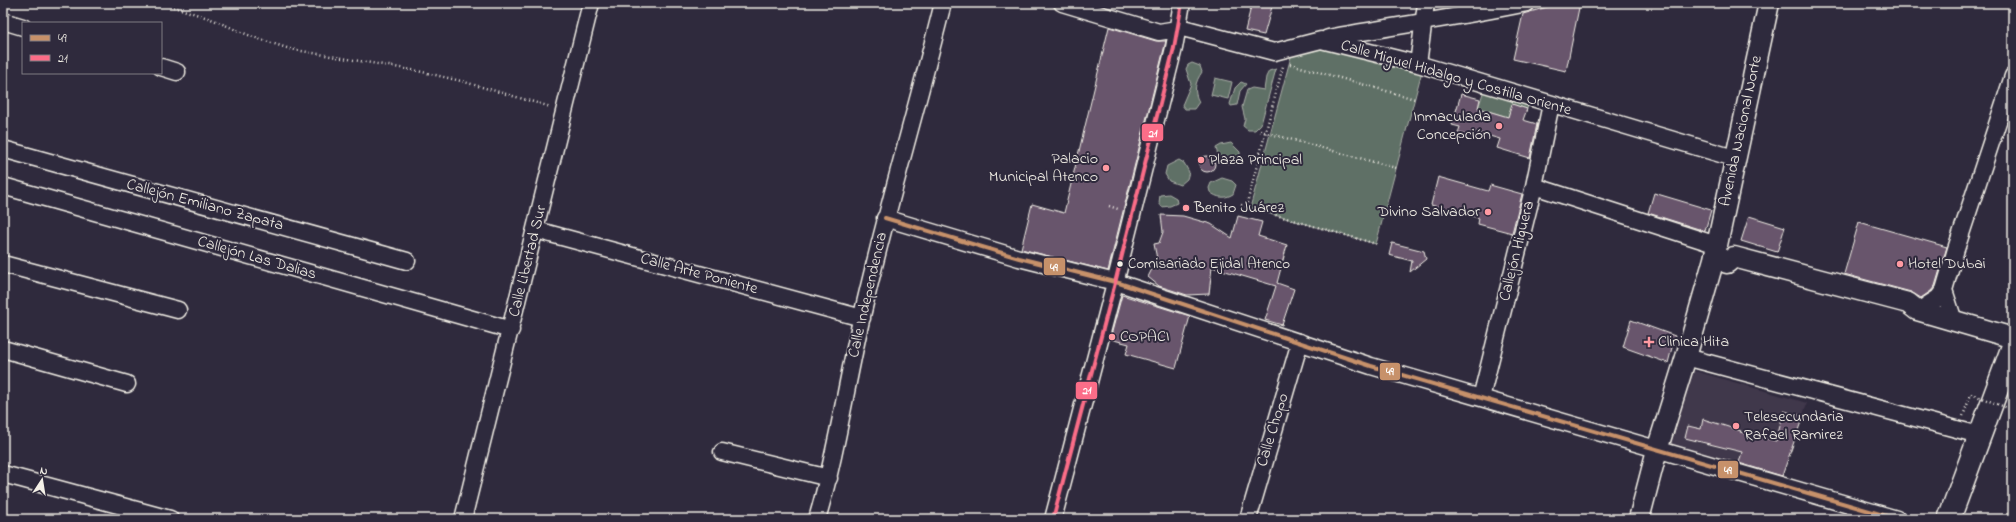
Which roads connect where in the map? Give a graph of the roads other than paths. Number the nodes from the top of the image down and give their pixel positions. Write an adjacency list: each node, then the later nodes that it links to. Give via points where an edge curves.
1 (591, 3): 23 (street, Calle Libertad Sur)
2 (943, 3): 22 (street, Calle Independencia)
3 (1062, 3): 11 (street, via 1159,32)
4 (1182, 3): 11 (street)
5 (1426, 3): 8 (street)
6 (1527, 3): 8 (street)
7 (1768, 3): 19 (main road, Avenida Nacional Norte)
8 (1423, 21): 12 (street); 13 (street)
9 (3, 22): 10 (street)
10 (22, 27)
11 (1177, 28): 12 (street, Calle Miguel Hidalgo y Costilla Oriente, via 1274,52); 27 (street)
12 (1321, 40): 13 (street, Calle Miguel Hidalgo y Costilla Oriente)
13 (1418, 64): 17 (street, Calle Miguel Hidalgo y Costilla Oriente, via 1449,76)
14 (162, 67): 15 (street)
15 (177, 72)
16 (2013, 76): 28 (street)
17 (1551, 104): 19 (street, Calle Miguel Hidalgo y Costilla Oriente); 21 (street, Callejón Higuera)
18 (3, 149): 25 (street, Callejón Emiliano Zapata)
19 (1734, 158): 24 (main road, Avenida Nacional Norte)
20 (3, 186): 33 (street, Callejón Las Dalias)
21 (1534, 186): 24 (street); 40 (street, Callejón Higuera)
22 (885, 218): 27 (street); 31 (street, Calle Independencia)
23 (536, 230): 31 (street, Calle Arte Poniente); 33 (street, Calle Libertad Sur)
24 (1719, 256): 30 (main road, via 1734,257 1908,303); 38 (main road, Avenida Nacional Norte)
25 (407, 261)
26 (3, 264): 29 (street)
27 (1115, 283): 35 (street); 49 (street)
28 (1944, 290): 30 (street, via 1938,298); 32 (street)
29 (178, 310)
30 (1919, 310): 32 (main road)
31 (862, 318): 45 (street, Calle Independencia)
32 (1954, 321): 34 (main road)
33 (510, 330): 47 (street, Calle Libertad Sur)
34 (2013, 338)
35 (1300, 342): 40 (street); 50 (street, Calle Chopo)
36 (2013, 346): 41 (highway)
37 (3, 350): 39 (street)
38 (1686, 357): 41 (street); 42 (main road, Avenida Nacional Norte)
39 (127, 384)
40 (1481, 398): 42 (street)
41 (1979, 435): 53 (highway)
42 (1657, 450): 51 (main road, Avenida Nacional Norte); 52 (street)
43 (722, 452): 45 (street)
44 (3, 474): 46 (street)
45 (829, 478): 48 (street, Calle Independencia)
46 (170, 519)
47 (462, 519)
48 (817, 519)
49 (1053, 519)
50 (1248, 519)
51 (1638, 519)
52 (1897, 519)
53 (1949, 519)

